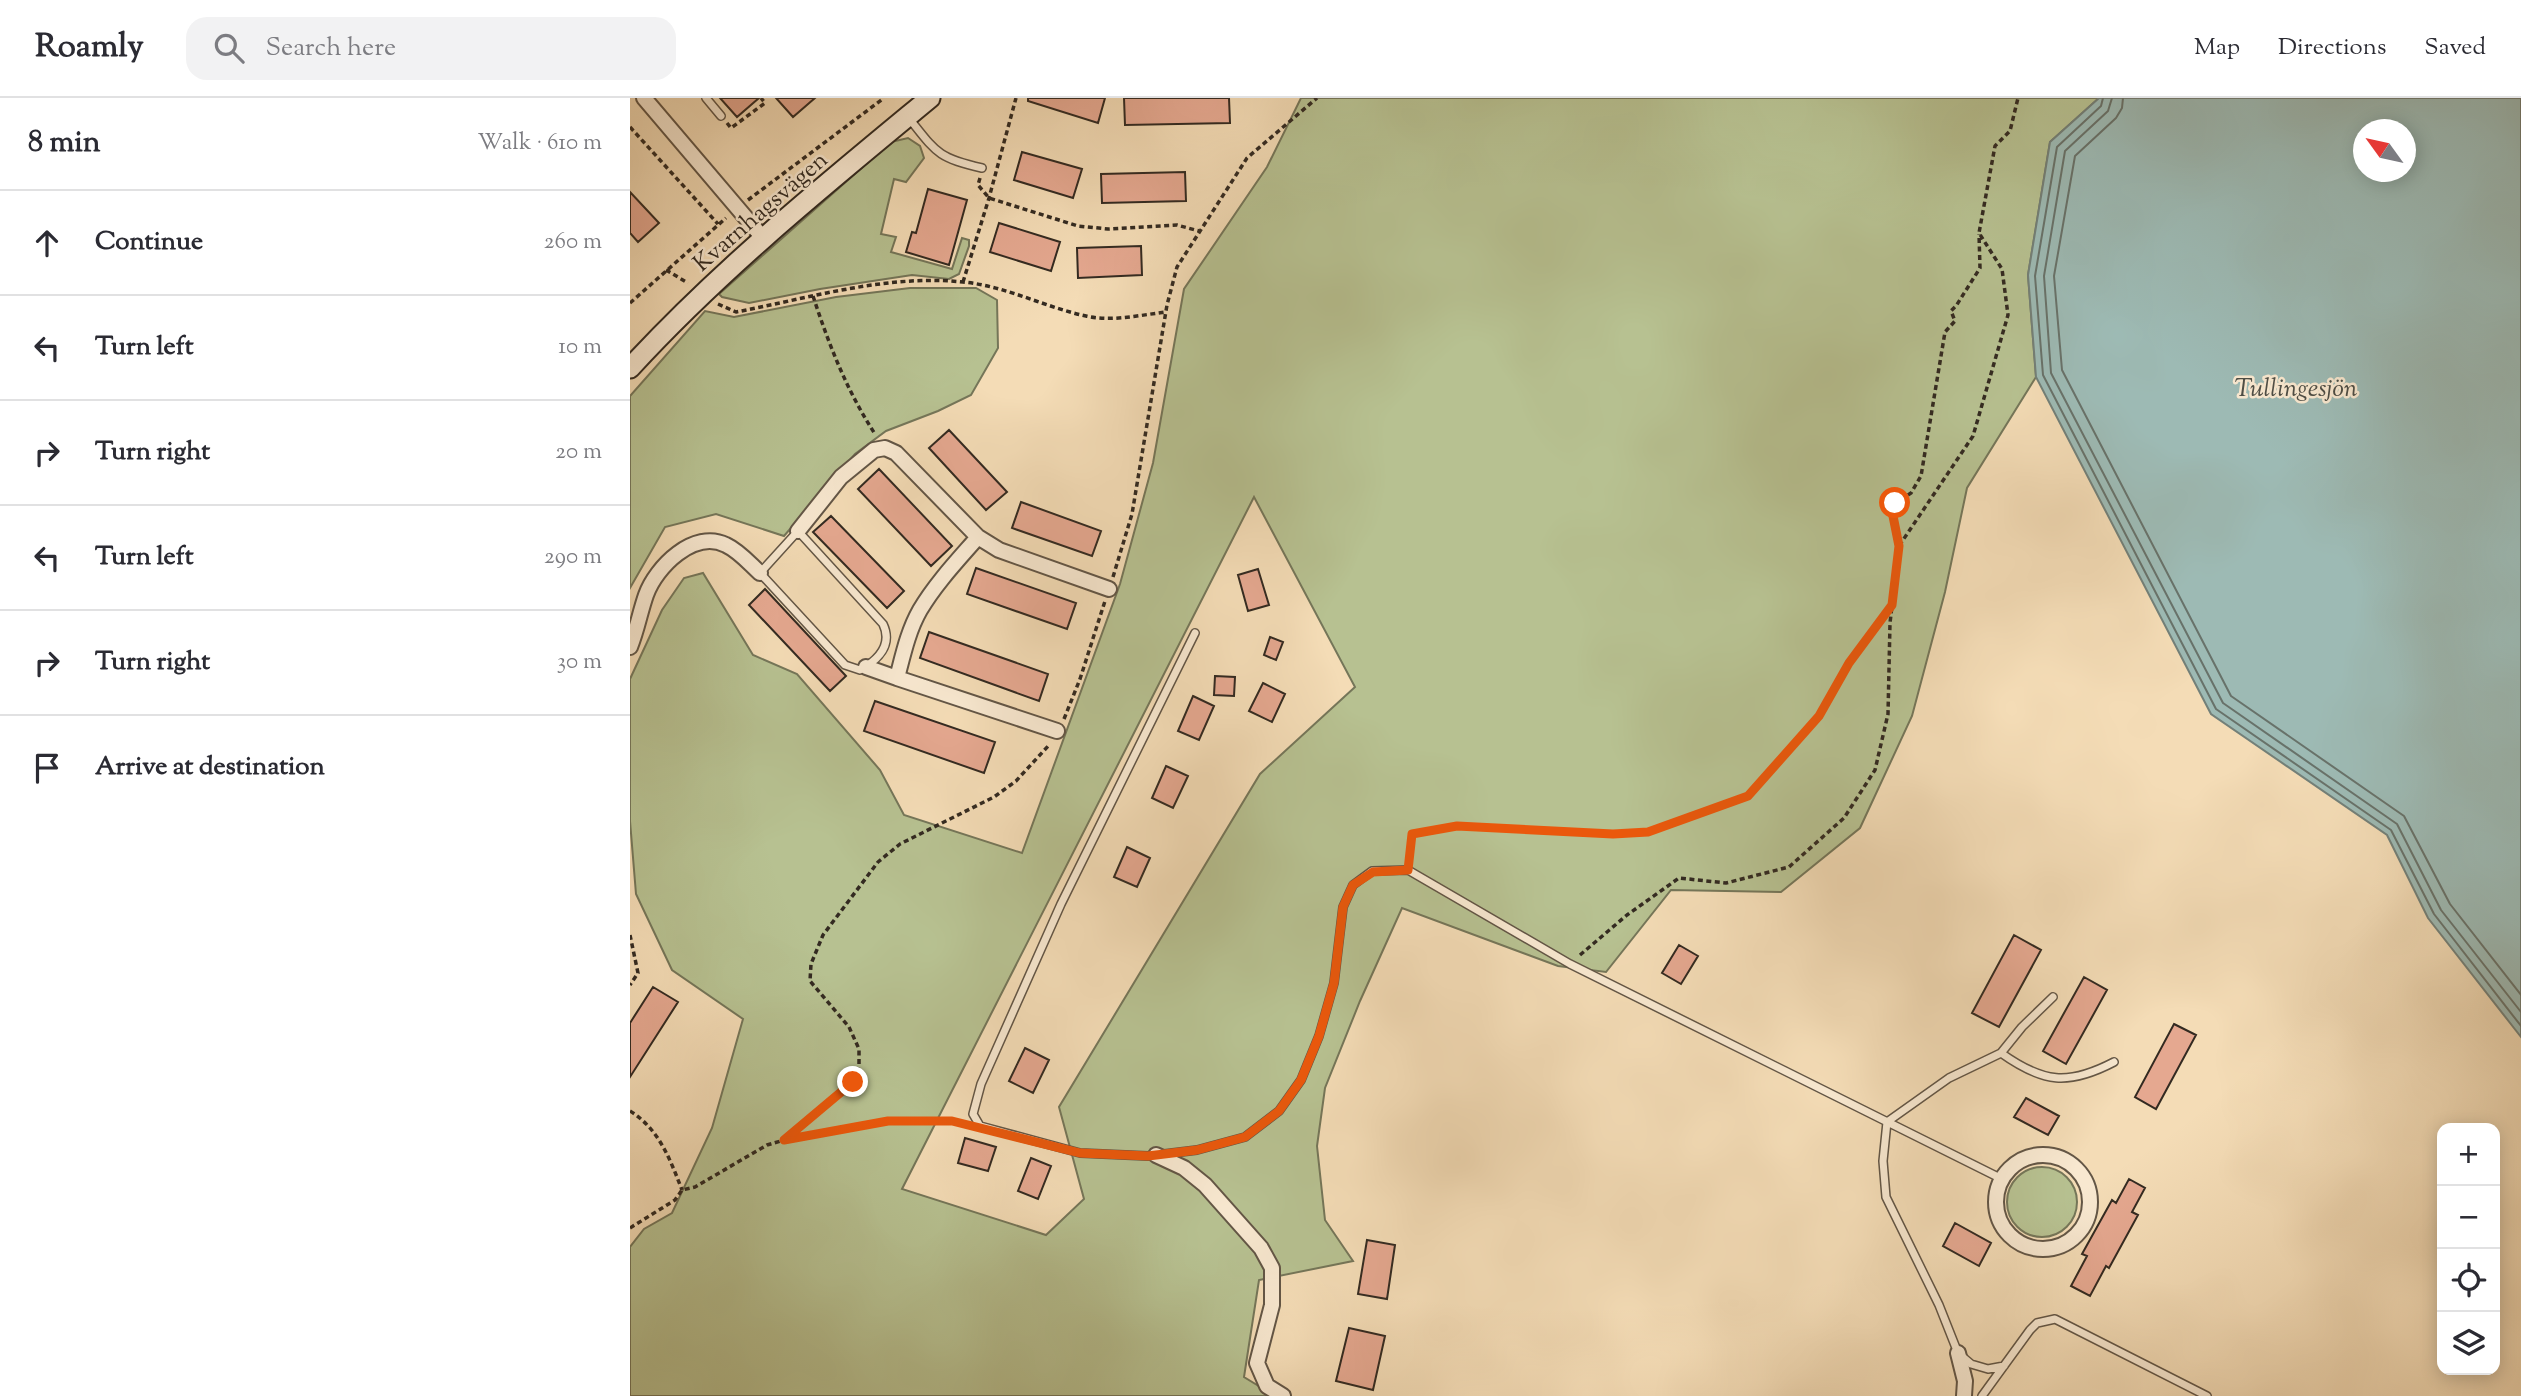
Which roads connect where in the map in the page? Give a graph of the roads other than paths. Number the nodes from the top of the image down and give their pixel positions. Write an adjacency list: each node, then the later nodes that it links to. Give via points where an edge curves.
1 (644, 98): 7 (street)
2 (706, 98): 4 (lane)
3 (930, 98): 5 (street, Kvarnhagsvägen)
4 (721, 116)
5 (907, 116): 6 (lane, via 937,153); 7 (street, Kvarnhagsvägen)
6 (982, 167)
7 (763, 238): 8 (street, Kvarnhagsvägen)
8 (630, 368)
9 (798, 531): 10 (street, via 841,477 874,450 885,448 896,453); 11 (lane); 15 (lane, via 883,624 884,648)
10 (978, 537): 12 (street, via 999,550); 16 (street, via 920,610)
11 (760, 573): 14 (street, via 724,543 705,542 680,551 662,566 647,593); 15 (lane, via 845,665 860,670)
12 (1109, 589)
13 (1195, 633): 22 (lane, via 1061,904 981,1084 973,1114 980,1126 1080,1153)
14 (630, 647)
15 (866, 667): 16 (street)
16 (897, 678): 17 (street)
17 (1058, 731)
18 (2053, 997): 19 (lane)
19 (2001, 1053): 20 (lane, via 2023,1069 2050,1078 2086,1076); 21 (lane, via 1949,1078)
20 (2114, 1062)
21 (1887, 1122): 22 (lane, via 1570,964 1408,870 1373,872 1353,885 1343,907 1334,983 1319,1036 1301,1080 1279,1111 1245,1137); 23 (lane); 24 (lane, via 1886,1197)
22 (1157, 1155): 26 (street, via 1205,1185 1261,1248 1272,1269 1272,1305 1257,1363 1267,1386)
23 (2002, 1179): 23 (street, via 1996,1195 1997,1214 2019,1243 2036,1249 2055,1248 2084,1226 2090,1209 2089,1191 2068,1161 2032,1156 2015,1164)
24 (1958, 1353): 25 (lane, via 1971,1364 1988,1369); 27 (street)
25 (2004, 1366): 28 (lane); 29 (lane, via 2037,1322 2055,1319)
26 (1283, 1396)
27 (1964, 1396)
28 (1982, 1396)
29 (2207, 1396)

